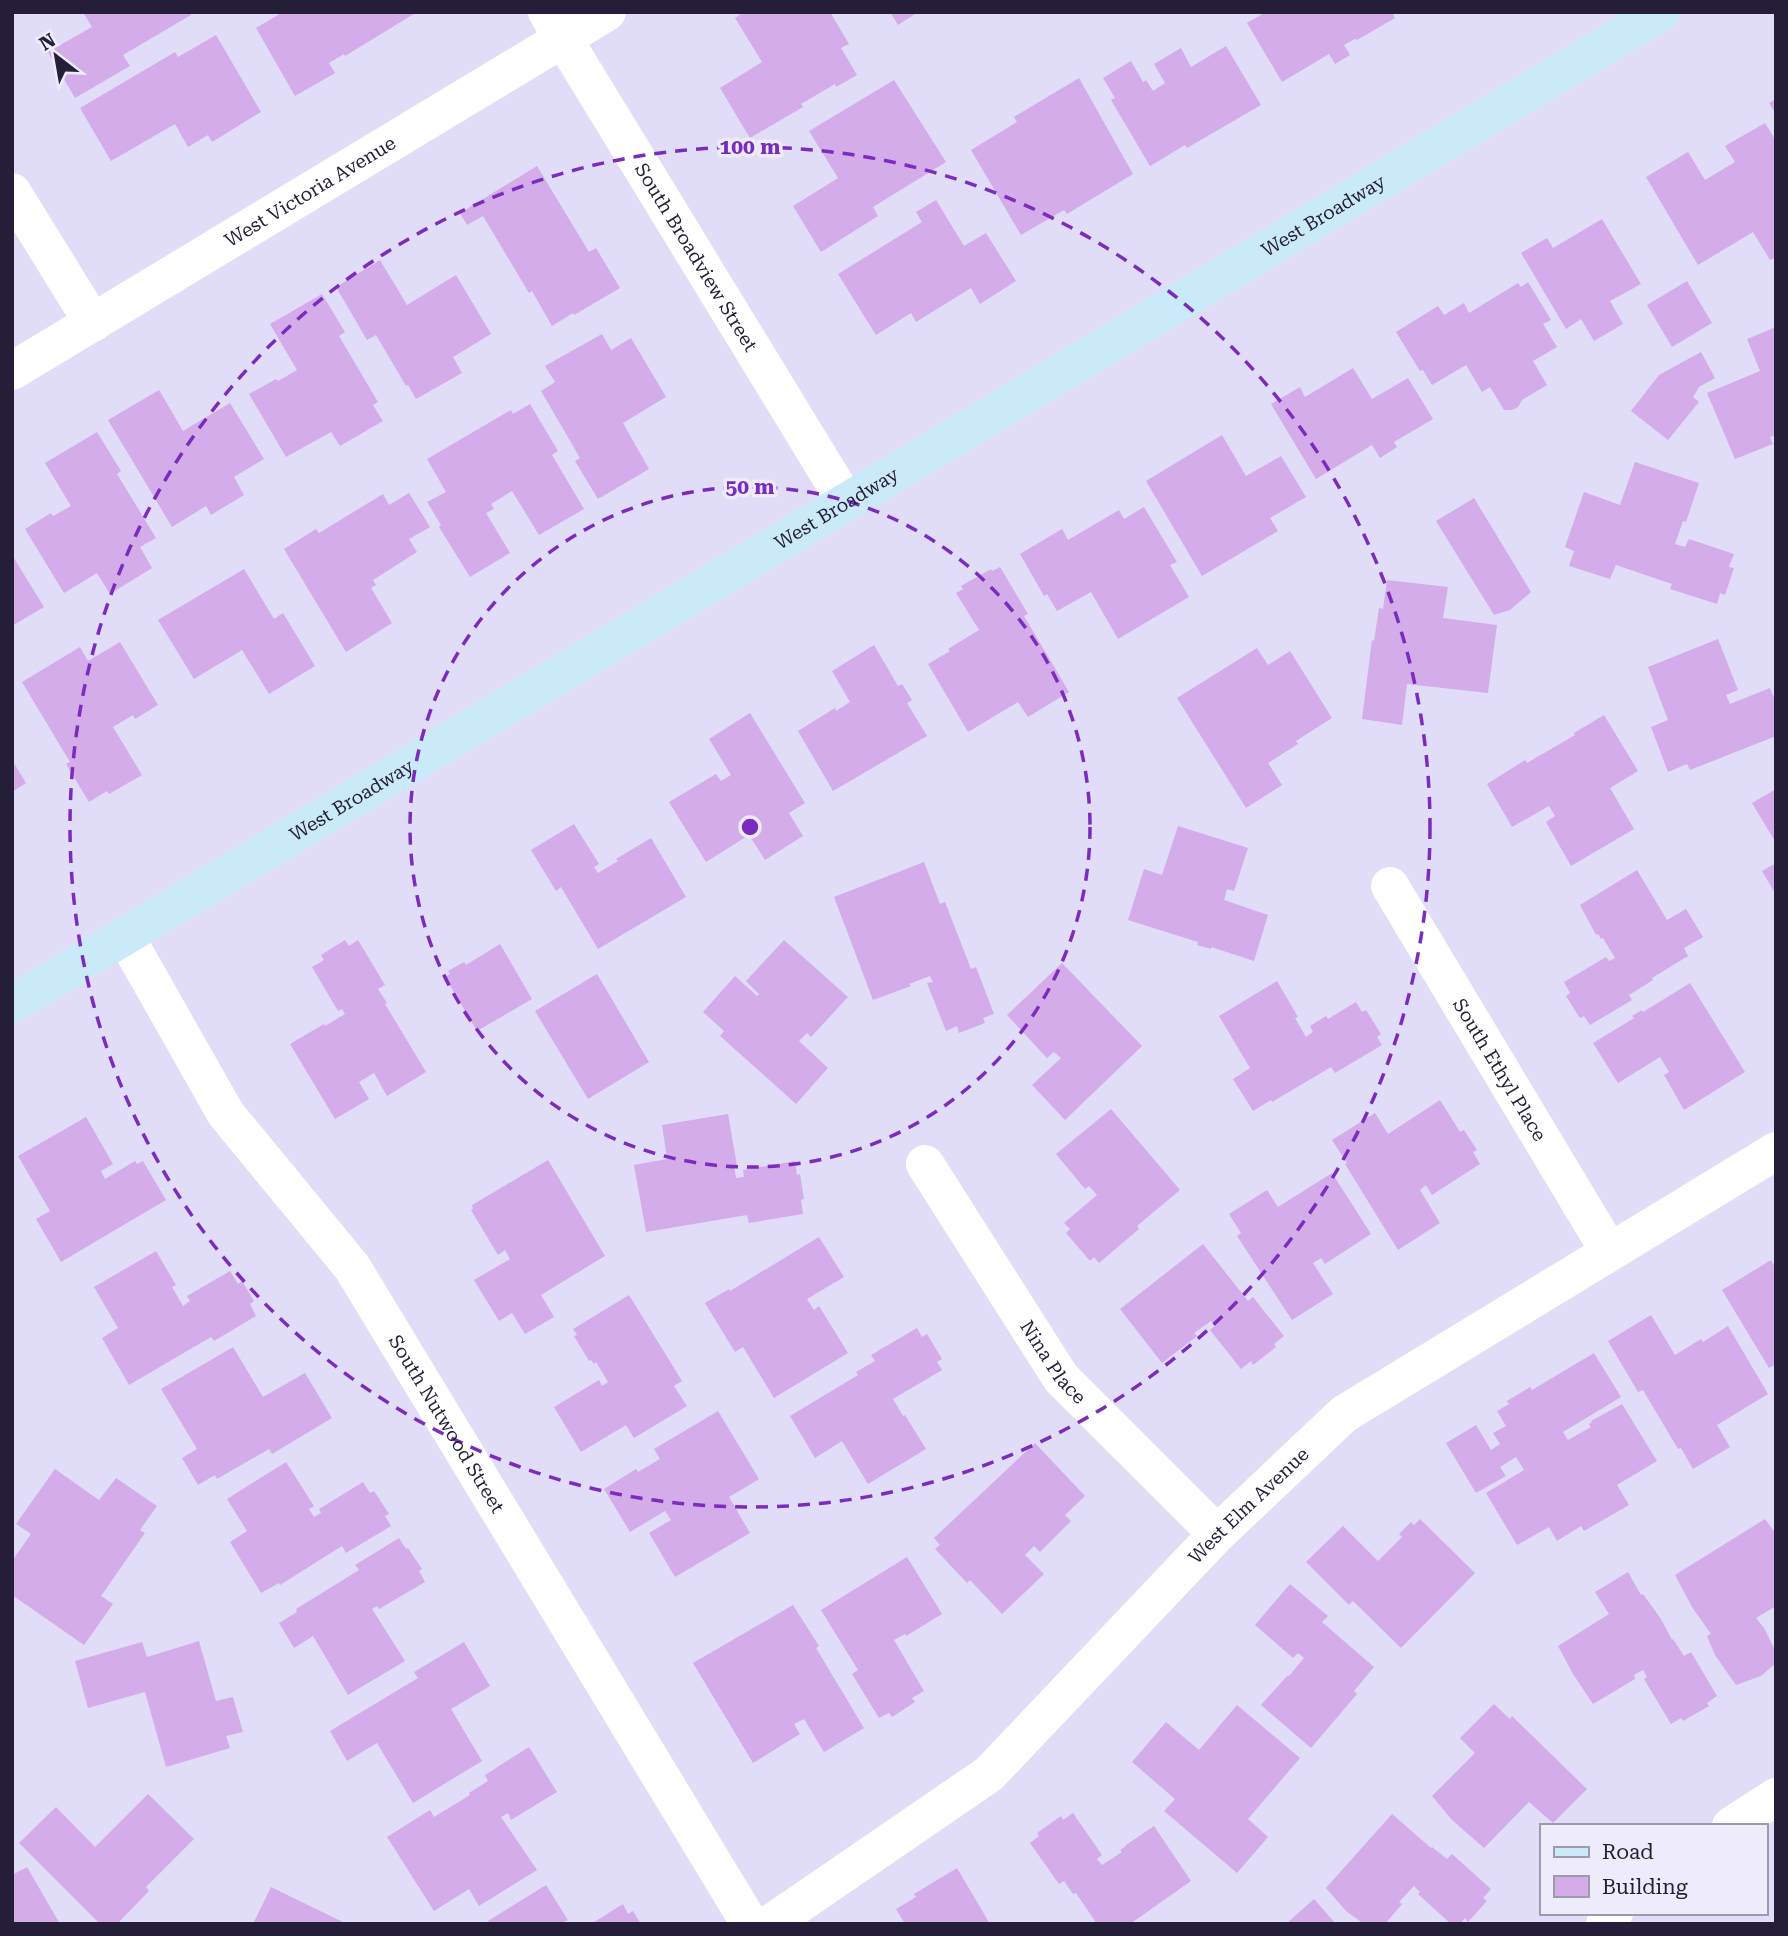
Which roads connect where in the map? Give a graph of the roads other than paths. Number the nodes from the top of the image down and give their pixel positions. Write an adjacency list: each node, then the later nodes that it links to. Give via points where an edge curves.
1 (607, 12): 3 (street, West Victoria Avenue)
2 (1661, 12): 7 (main road, West Broadway)
3 (555, 25): 5 (street, West Victoria Avenue); 7 (street, South Broadview Street)
4 (12, 192): 5 (street)
5 (93, 323): 6 (street, West Victoria Avenue)
6 (12, 370)
7 (846, 502): 9 (main road, West Broadway)
8 (1390, 886): 13 (street, South Ethyl Place)
9 (125, 936): 10 (main road, West Broadway); 17 (street, South Nutwood Street, via 226,1114 352,1267)
10 (12, 1004)
11 (1776, 1151): 13 (street, West Elm Avenue)
12 (925, 1164): 14 (street, Nina Place, via 1061,1378)
13 (1609, 1251): 14 (street, West Elm Avenue, via 1344,1414)
14 (1217, 1534): 18 (street, West Elm Avenue, via 989,1774)
15 (1776, 1797): 16 (street)
16 (1734, 1824)
17 (750, 1924)
18 (770, 1924)

